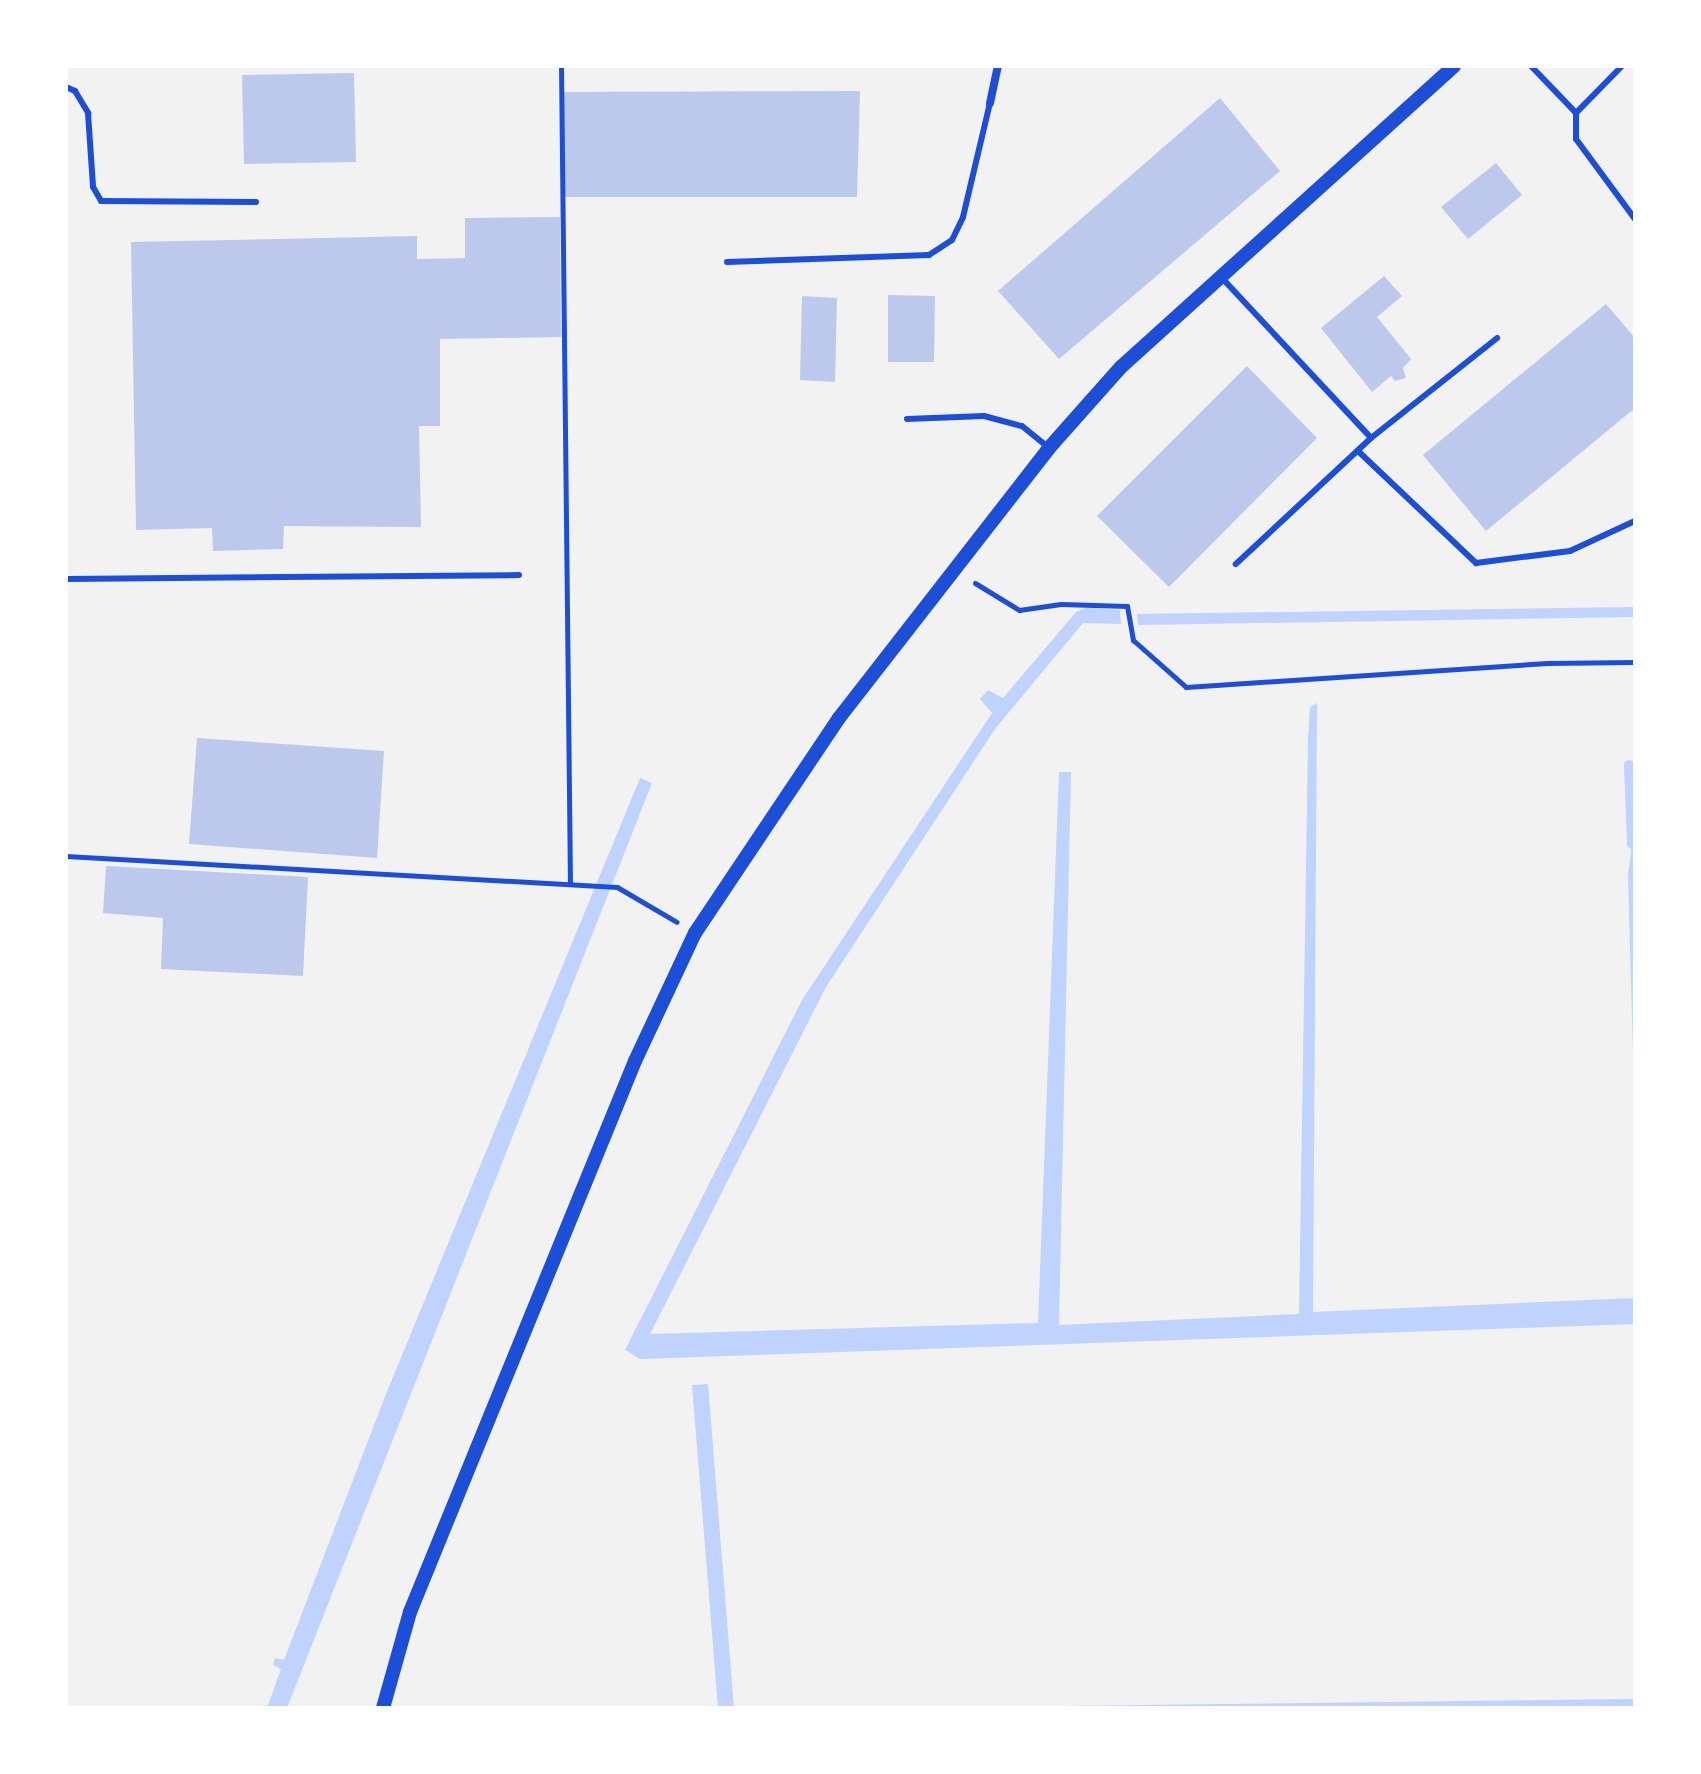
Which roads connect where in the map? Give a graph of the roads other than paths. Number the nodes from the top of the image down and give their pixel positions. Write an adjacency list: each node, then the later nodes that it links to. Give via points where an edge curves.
1 (998, 66): 6 (street)
2 (1454, 66): 11 (street)
3 (1531, 66): 7 (lane)
4 (1622, 66): 7 (lane)
5 (66, 87): 8 (lane, via 75,91 88,113 93,187 101,201)
6 (990, 103): 10 (lane, via 963,217 952,240 929,255)
7 (1576, 113): 9 (lane, via 1576,139)
8 (256, 202)
9 (1635, 219)
10 (727, 262)
11 (1221, 277): 14 (lane); 15 (street, via 1121,367)
12 (1497, 338): 14 (lane)
13 (907, 419): 15 (lane, via 984,416 1022,426)
14 (1371, 438): 16 (lane)
15 (1049, 448): 21 (street, via 839,718 695,933 635,1061 410,1612)
16 (1358, 451): 17 (lane, via 1476,563 1570,551); 18 (lane)
17 (1635, 521)
18 (1236, 564)
19 (519, 575): 20 (lane)
20 (66, 579)
21 (383, 1708)

